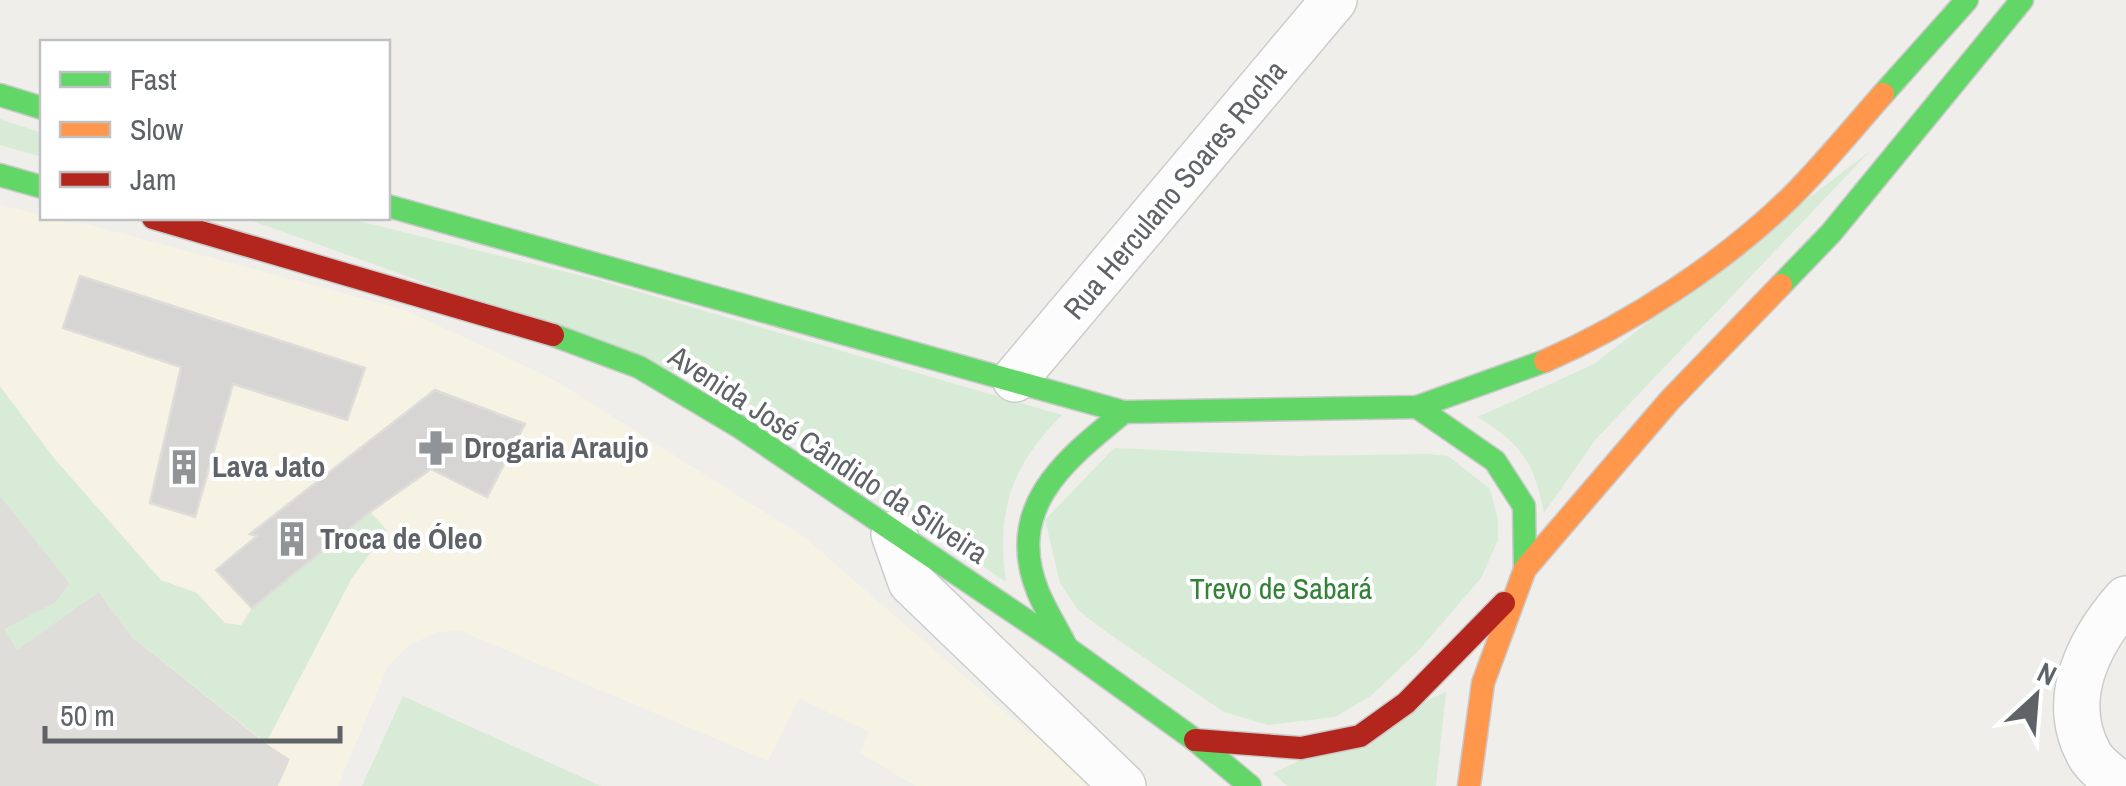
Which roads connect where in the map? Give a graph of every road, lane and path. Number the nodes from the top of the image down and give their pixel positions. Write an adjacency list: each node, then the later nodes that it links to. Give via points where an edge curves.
1 (1334, 0): 10 (street, Rua Herculano Soares Rocha)
2 (1967, 0): 11 (main road, via 1792,196 1724,256 1587,343)
3 (2022, 0): 14 (main road, via 1831,233 1670,400)
4 (0, 95): 5 (main road)
5 (40, 107)
6 (0, 176): 7 (main road)
7 (40, 186)
8 (390, 207): 10 (main road)
9 (160, 220): 13 (main road, Avenida José Cândido da Silveira, via 524,324 640,367)
10 (1015, 379): 12 (main road)
11 (1417, 407): 12 (main road); 14 (main road, via 1495,461 1524,506)
12 (1124, 412): 16 (main road, via 1074,453 1041,492 1028,536 1037,590)
13 (894, 534): 16 (main road, Avenida José Cândido da Silveira); 18 (street, via 911,582)
14 (1521, 580): 17 (main road, via 1406,703 1360,736 1302,748); 20 (main road, via 1483,683)
15 (2126, 599): 21 (street, via 2083,664 2074,713 2090,756)
16 (1067, 648): 17 (main road, Avenida José Cândido da Silveira)
17 (1195, 740): 19 (main road, Avenida José Cândido da Silveira)
18 (1123, 786)
19 (1250, 786)
20 (1469, 786)
21 (2122, 786)

